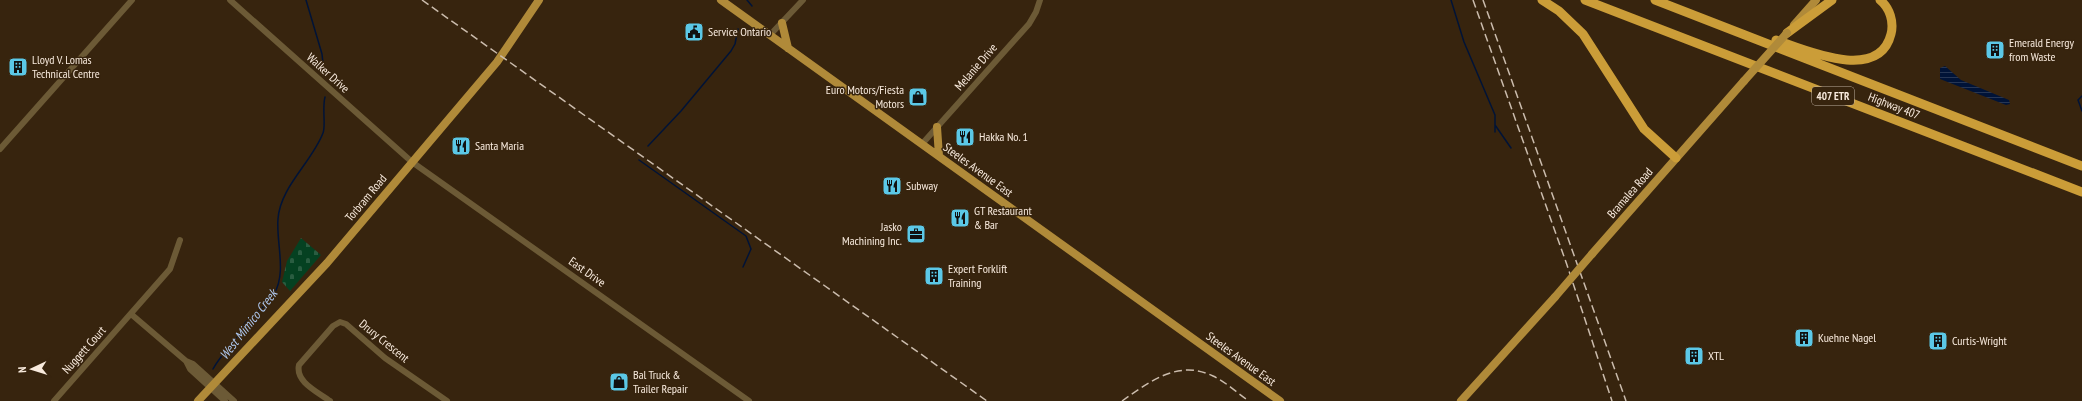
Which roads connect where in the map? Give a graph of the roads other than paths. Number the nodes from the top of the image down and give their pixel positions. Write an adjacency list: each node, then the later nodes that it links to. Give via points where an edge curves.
1 (132, 0): 20 (street)
2 (230, 0): 23 (street, Walker Drive)
3 (539, 0): 23 (main road, Torbram Road, via 497,62)
4 (721, 0): 15 (main road, Steeles Avenue East)
5 (803, 0): 13 (street)
6 (1040, 0): 18 (street, Melanie Drive, via 1029,24)
7 (1542, 0): 22 (highway, via 1559,11 1583,34 1644,129)
8 (1585, 0): 25 (highway, Highway 407 / 407 ETR)
9 (1654, 0): 16 (highway, Highway 407 / 407 ETR)
10 (1816, 0): 14 (main road, Bramalea Road)
11 (1832, 0): 14 (highway)
12 (1880, 0): 16 (highway, via 1891,18 1890,35 1881,50 1866,59 1835,59 1772,38)
13 (782, 23): 15 (street); 17 (main road)
14 (1787, 33): 22 (main road, Bramalea Road, bridge)
15 (770, 35): 17 (main road, Steeles Avenue East)
16 (1760, 40): 24 (highway, Highway 407 / 407 ETR)
17 (788, 48): 19 (main road, Steeles Avenue East)
18 (937, 127): 19 (street, Melanie Drive); 21 (main road)
19 (922, 144): 21 (main road, Steeles Avenue East)
20 (0, 149)
21 (939, 156): 36 (main road, Steeles Avenue East)
22 (1676, 158): 37 (main road, Bramalea Road, bridge)
23 (412, 162): 28 (main road, Torbram Road, via 326,263); 35 (street, East Drive)
24 (2082, 166)
25 (2082, 192)
26 (180, 240): 27 (street, Nuggett Court, via 170,269)
27 (131, 314): 28 (street, via 186,361 190,369); 29 (street, Nuggett Court)
28 (212, 385): 30 (main road, Torbram Road); 31 (street); 32 (street)
29 (54, 401)
30 (198, 401)
31 (225, 401)
32 (234, 401)
33 (330, 401): 34 (street, Drury Crescent, via 300,379 297,372 299,365 333,326 340,322 346,324 385,358)
34 (447, 401)
35 (749, 401)
36 (1280, 401)
37 (1461, 401)

